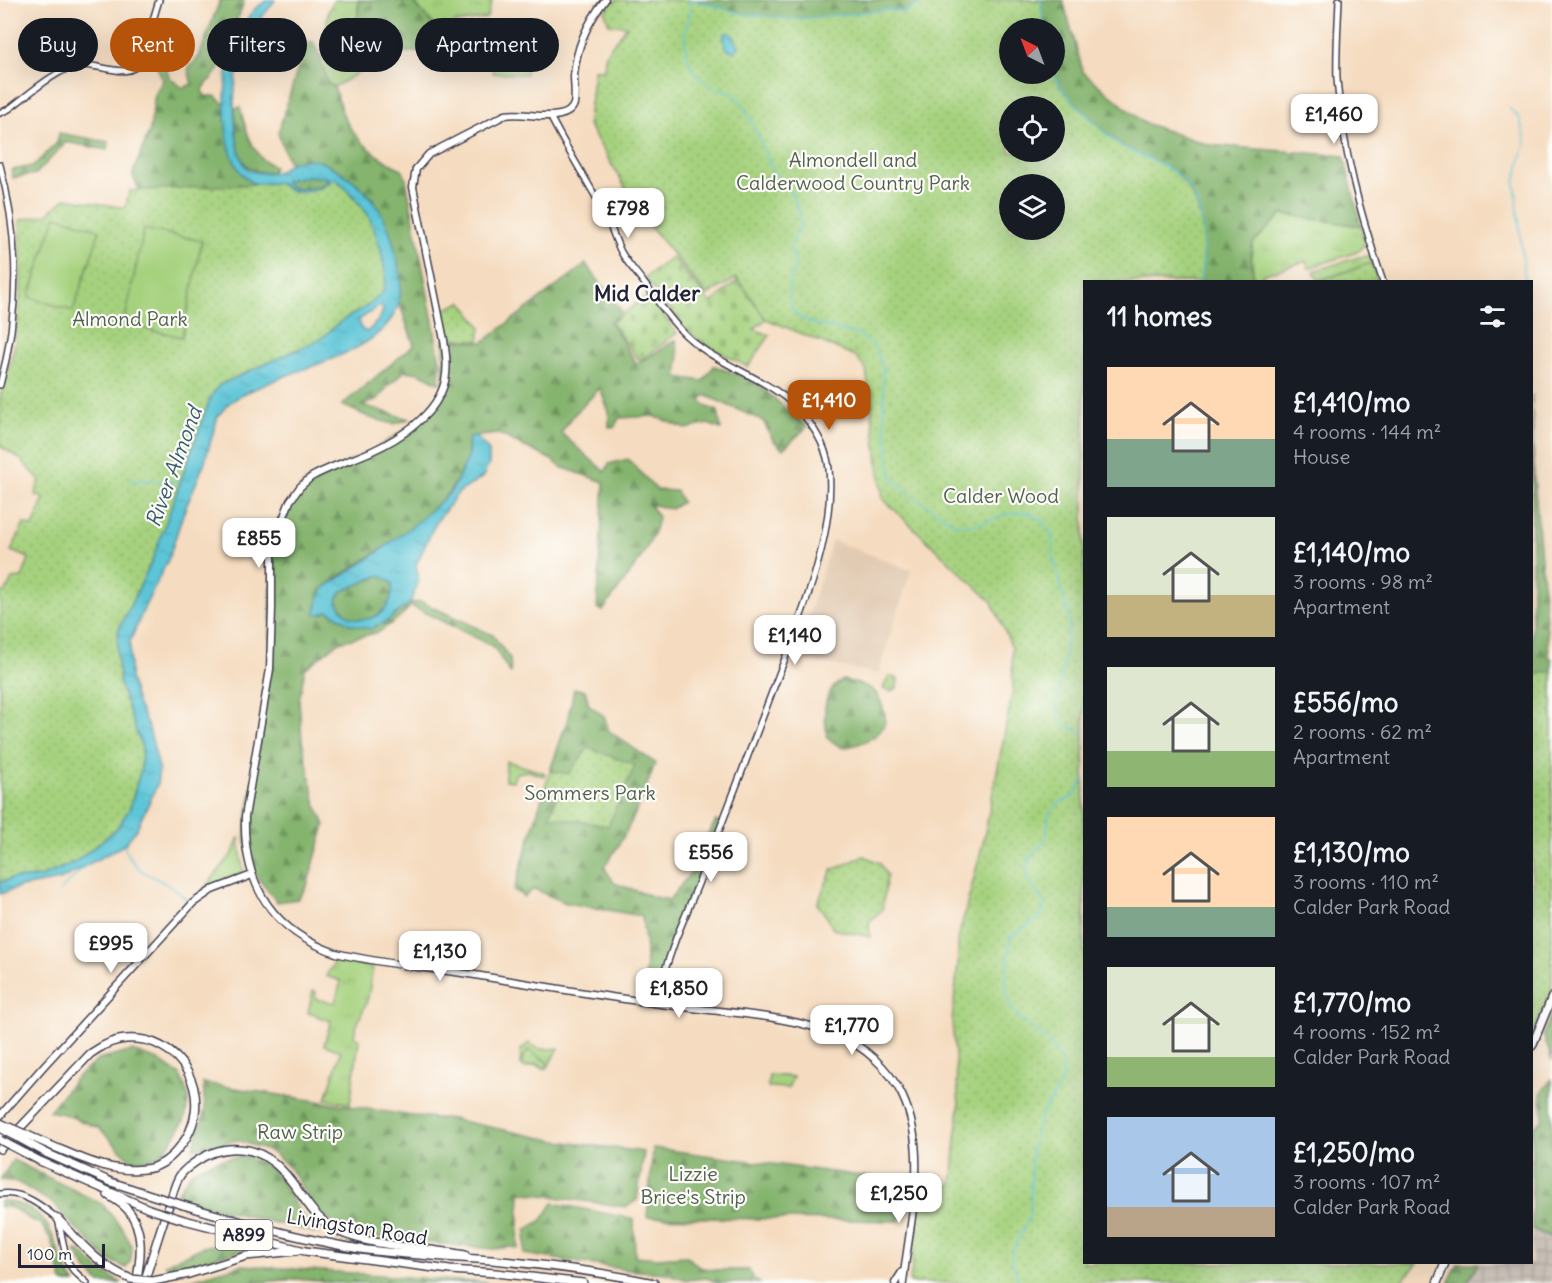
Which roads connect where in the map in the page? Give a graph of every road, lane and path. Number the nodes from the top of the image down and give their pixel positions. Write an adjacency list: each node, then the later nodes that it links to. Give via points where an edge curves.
1 (159, 0): 4 (street, via 141,60 135,67 126,71 91,65 73,67)
2 (605, 0): 5 (main road, via 585,30 578,49 573,106 567,113)
3 (1339, 0): 7 (street, via 1338,81 1347,158 1362,221)
4 (0, 113)
5 (550, 116): 9 (main road, via 505,115 429,154 416,169 412,187 444,340 446,379 436,401 409,429 387,444 310,478 284,514 272,554 270,669 245,817 245,845); 11 (street, via 605,214 623,256 680,330 715,358 787,398 817,434 829,467 824,539 752,747 676,938 665,970)
6 (0, 165): 8 (street, via 13,222 15,265 12,326)
7 (1382, 280)
8 (0, 385)
9 (252, 875): 11 (main road, via 262,898 283,924 304,940 336,953); 13 (main road, via 219,886 194,903)
10 (1552, 997): 12 (main road)
11 (661, 1004): 24 (main road, via 820,1028 857,1045 883,1067 905,1103 916,1152)
12 (1533, 1044)
13 (0, 1116)
14 (0, 1123): 17 (main road, bridge, via 52,1146 95,1163 118,1169 147,1169 165,1162 188,1138 197,1108 193,1079 165,1048 142,1040 118,1040 104,1045 86,1058)
15 (0, 1128): 22 (main road, Livingston Road / A899, bridge, via 111,1182 293,1236 392,1252)
16 (0, 1140): 18 (main road, Livingston Road / A899, bridge)
17 (0, 1149)
18 (98, 1188): 21 (main road, Livingston Road / A899, bridge, via 184,1220); 25 (main road, via 126,1208 136,1221 141,1249)
19 (0, 1194): 20 (street, via 32,1200)
20 (58, 1219): 25 (main road, via 97,1259); 26 (street, via 67,1261)
21 (305, 1251): 25 (main road, bridge, via 261,1253 189,1274); 28 (main road, Livingston Road / A899)
22 (494, 1260): 27 (main road, via 388,1243 331,1228 276,1164 242,1148 207,1155 178,1177); 29 (main road, Livingston Road / A899)
23 (1445, 1264): 32 (main road)
24 (905, 1266): 30 (main road); 31 (main road)
25 (134, 1281)
26 (87, 1283)
27 (144, 1283)
28 (584, 1283)
29 (654, 1283)
30 (895, 1283)
31 (903, 1283)
32 (1437, 1283)

